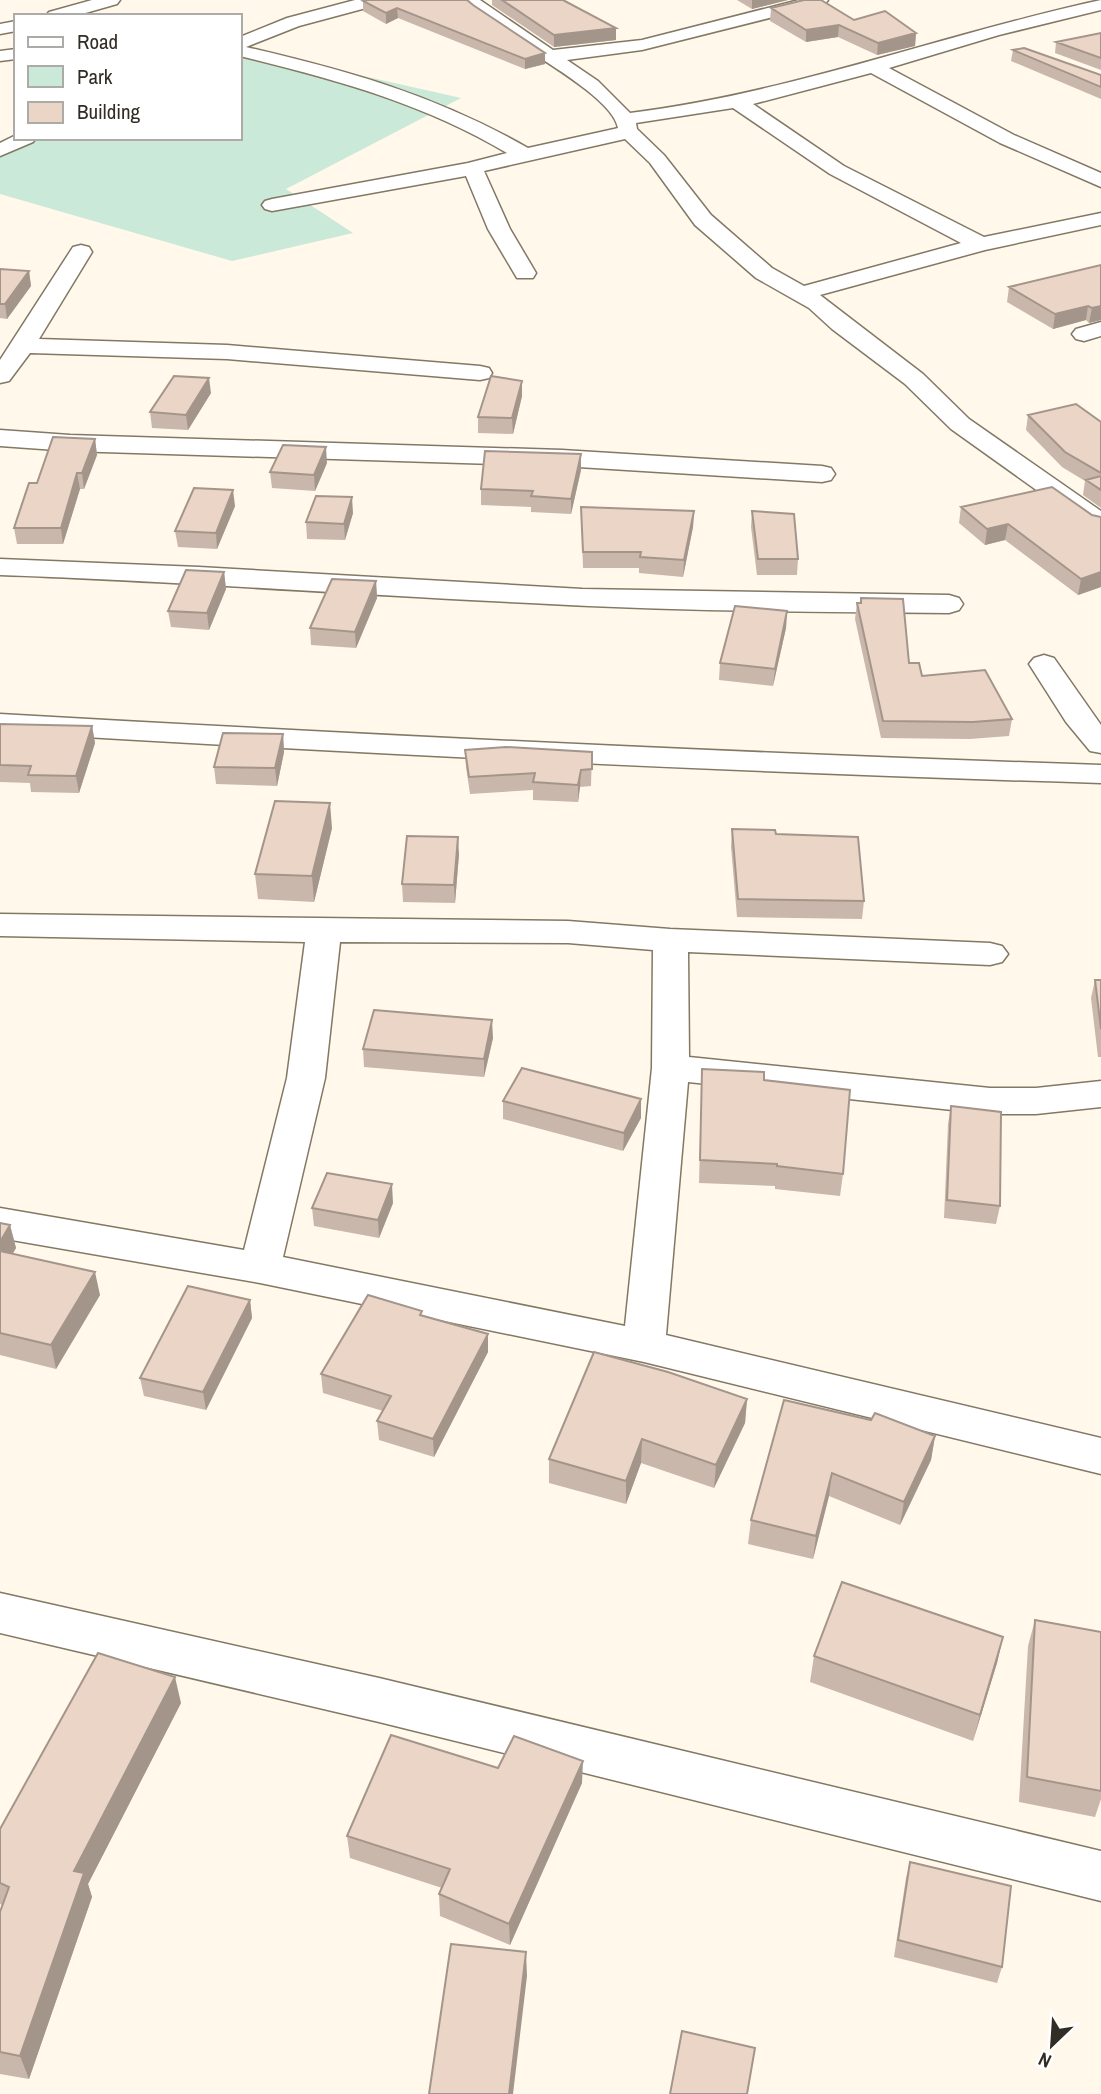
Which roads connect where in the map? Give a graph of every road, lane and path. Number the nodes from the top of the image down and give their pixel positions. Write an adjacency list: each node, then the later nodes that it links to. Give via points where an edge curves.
1 (111, 0): 8 (street)
2 (375, 0): 11 (street, via 293,22)
3 (470, 0): 14 (street)
4 (819, 0): 14 (street, via 642,46)
5 (1039, 0): 7 (street)
6 (1101, 5): 7 (street)
7 (1072, 13): 9 (street); 10 (street)
8 (62, 14)
9 (1101, 25)
10 (980, 34): 12 (street); 15 (street)
11 (242, 42)
12 (1005, 44)
13 (242, 51): 20 (street, via 401,94 460,119)
14 (552, 56): 17 (street, via 591,85)
15 (876, 68): 16 (street); 22 (street, via 1007,139)
16 (739, 103): 17 (street); 25 (street, via 837,170)
17 (627, 125): 20 (street); 28 (street, via 703,220 764,273)
18 (22, 140): 19 (street)
19 (0, 150)
20 (525, 155): 21 (street)
21 (473, 169): 23 (street); 27 (street, via 499,229)
22 (1101, 181)
23 (272, 205)
24 (1101, 219): 25 (street)
25 (982, 244): 28 (street)
26 (81, 252): 29 (street)
27 (525, 273)
28 (804, 293): 34 (street, via 914,379 960,424)
29 (23, 346): 30 (street, via 227,352); 31 (street)
30 (480, 373)
31 (0, 376)
32 (0, 438): 33 (street, via 562,458)
33 (821, 474)
34 (1101, 523)
35 (0, 567): 36 (street, via 206,574 530,595)
36 (949, 604)
37 (1044, 664): 39 (street)
38 (0, 723): 40 (street, via 432,748)
39 (1101, 744)
40 (1101, 774)
41 (0, 925): 42 (street)
42 (324, 931): 43 (street, via 568,932); 48 (street, via 306,1078)
43 (670, 940): 44 (street); 45 (street)
44 (990, 954)
45 (671, 1068): 46 (street, via 990,1101); 49 (street)
46 (1101, 1094)
47 (0, 1223): 48 (street)
48 (260, 1268): 49 (street)
49 (644, 1346): 50 (street)
50 (1101, 1456)
51 (0, 1613): 52 (street)
52 (1101, 1876)

